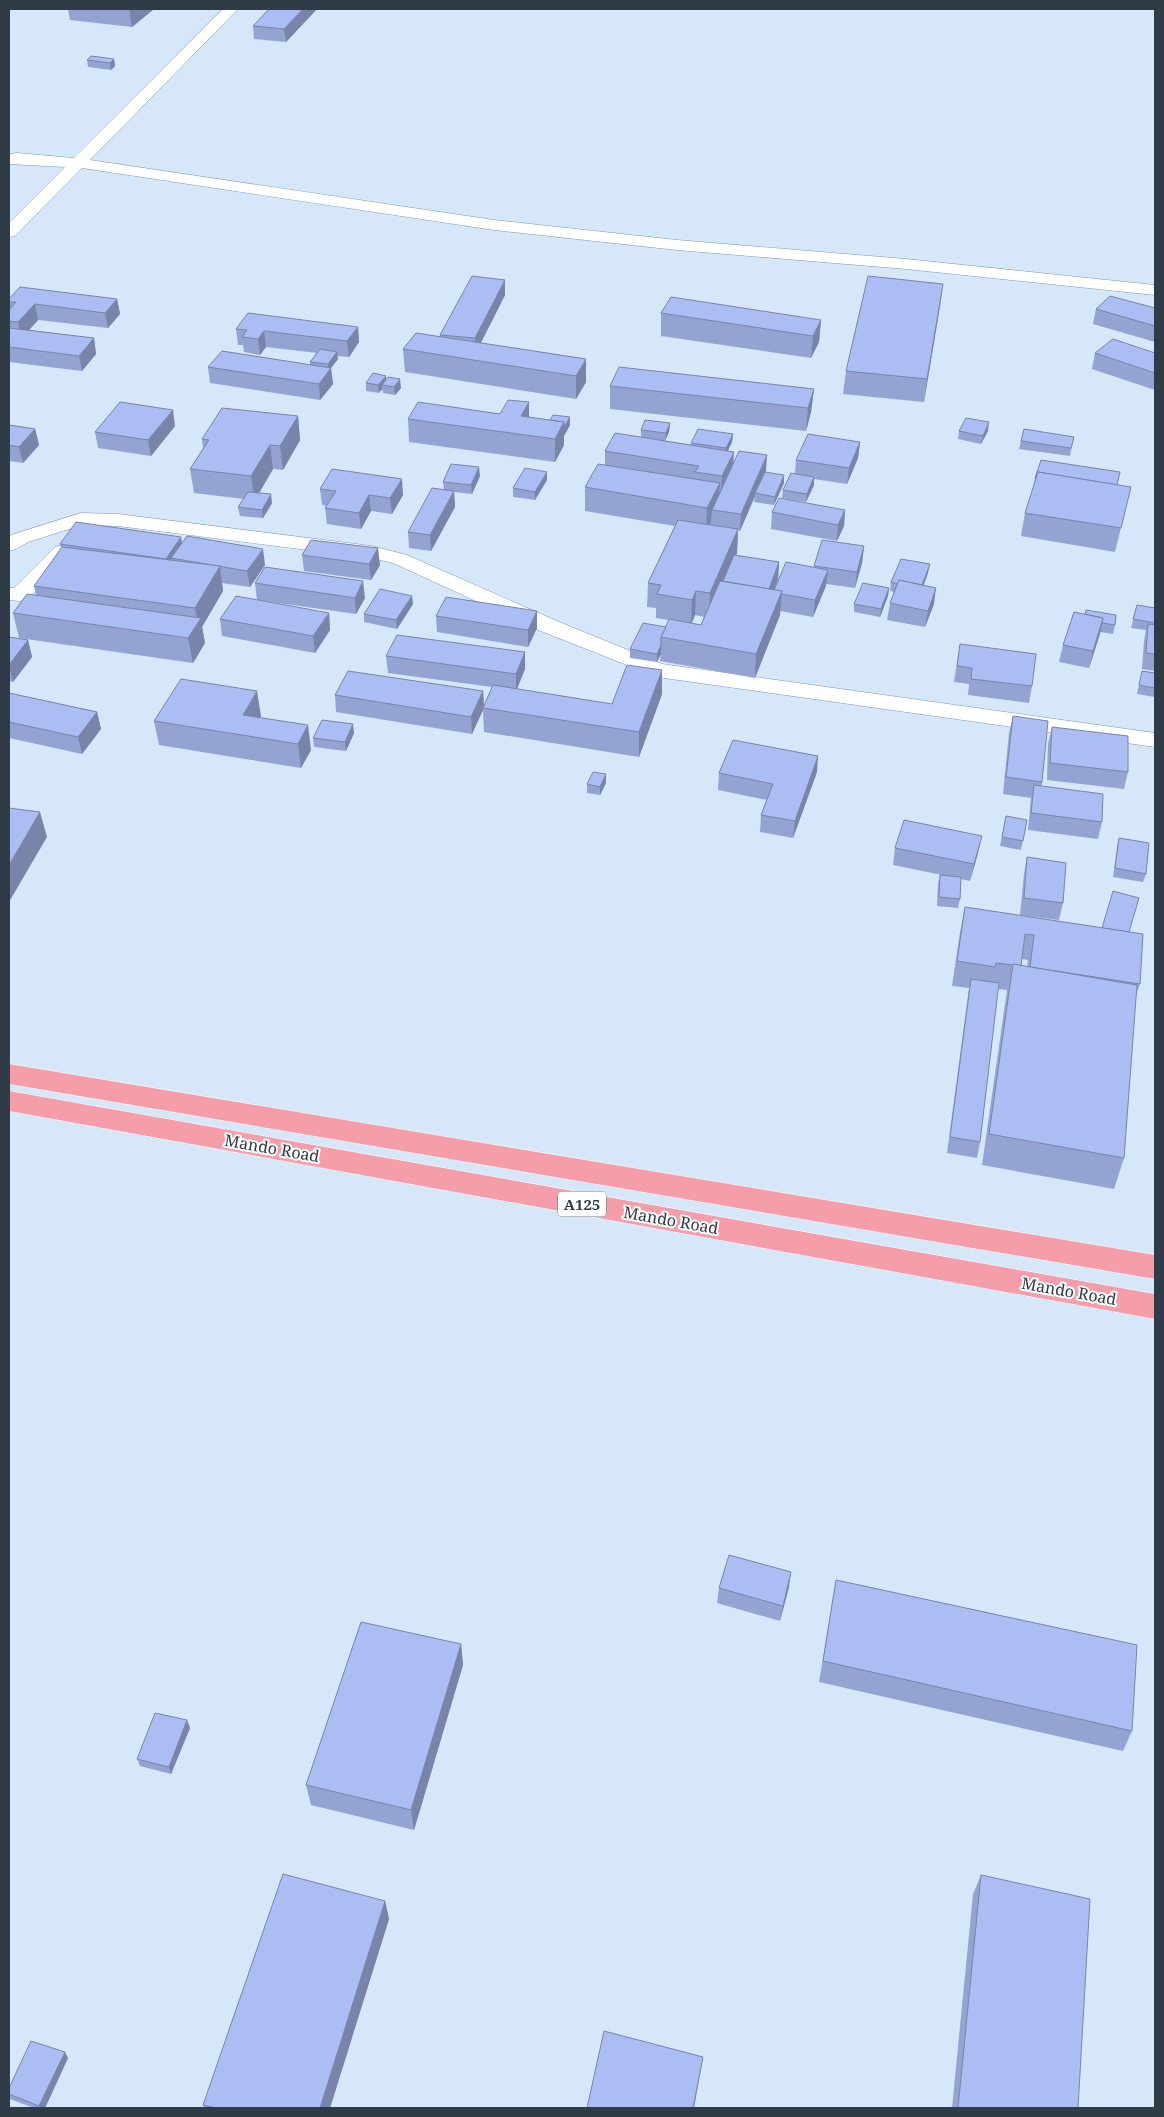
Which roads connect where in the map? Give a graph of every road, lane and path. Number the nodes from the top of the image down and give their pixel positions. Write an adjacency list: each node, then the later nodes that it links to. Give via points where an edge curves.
1 (230, 9): 3 (street)
2 (9, 160): 3 (street)
3 (79, 164): 4 (street); 5 (street, via 494,224 677,245 906,264)
4 (9, 232)
5 (1155, 290)
6 (9, 545): 9 (street, via 20,538 81,519 118,520 372,552 400,559 657,670)
7 (62, 551): 8 (street, via 19,595)
8 (9, 594)
9 (1155, 740)
10 (9, 1074): 12 (highway, Mando Road / A125)
11 (9, 1101): 13 (highway, Mando Road / A125)
12 (1155, 1267)
13 (1155, 1307)

